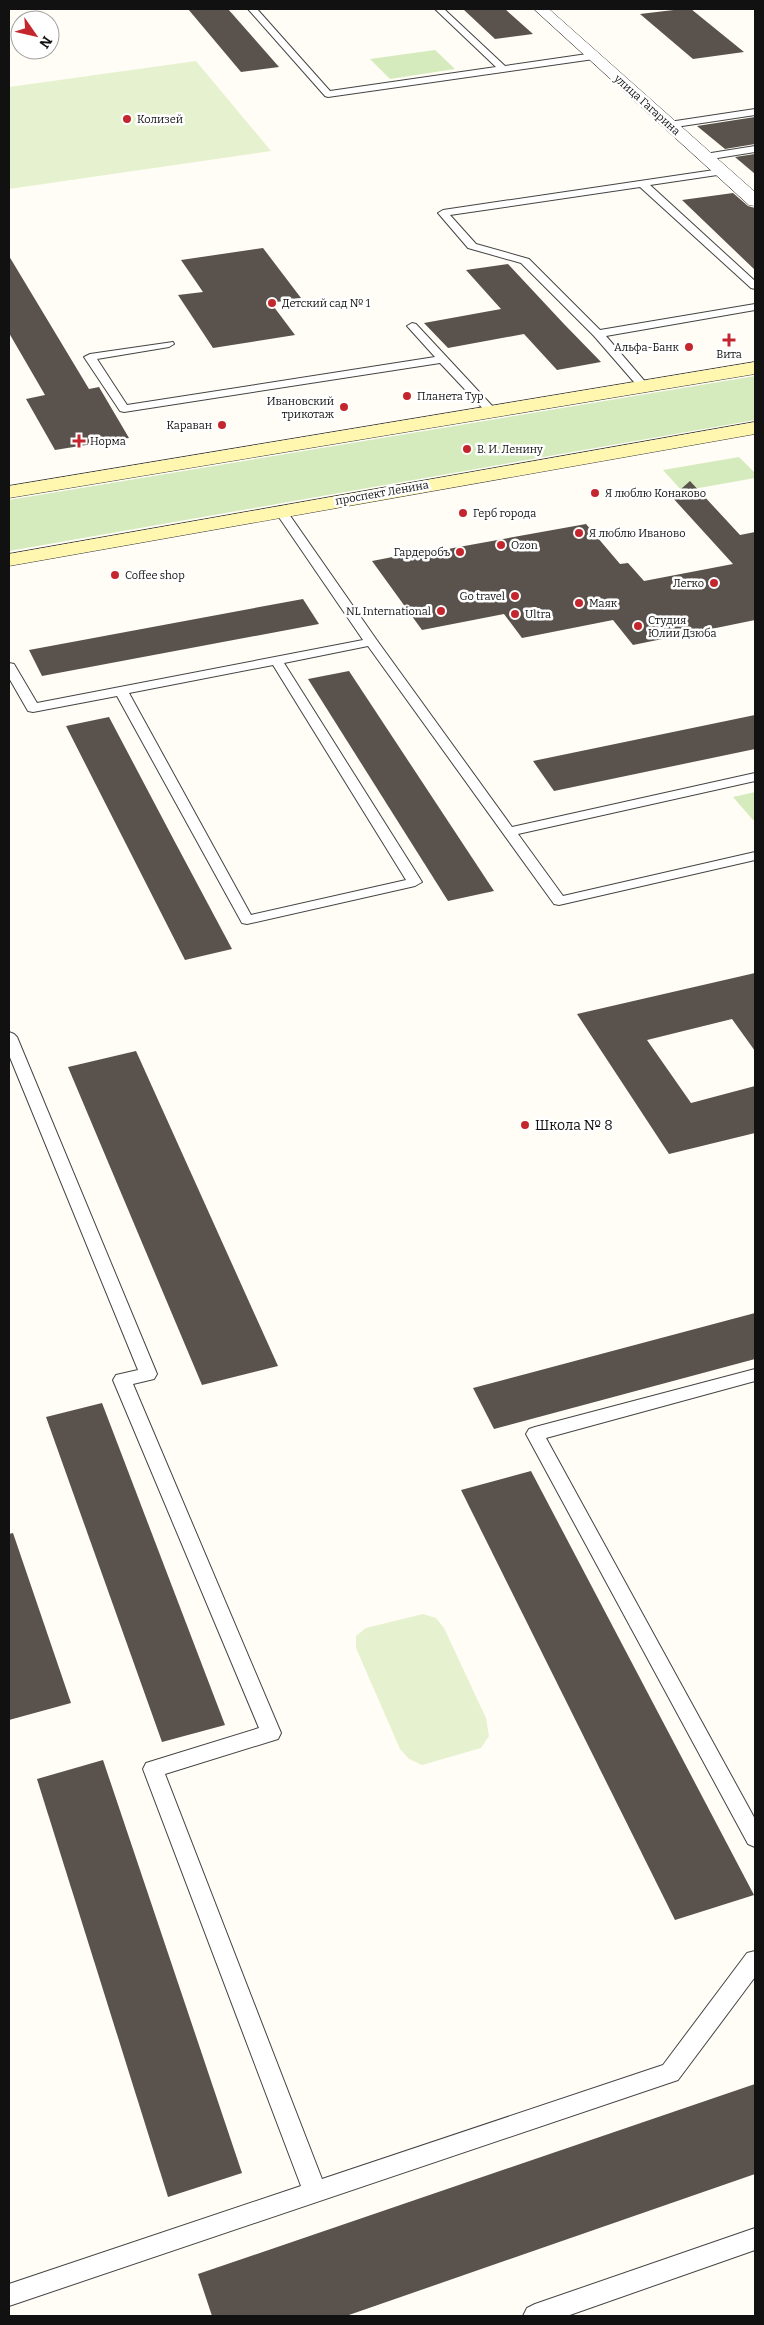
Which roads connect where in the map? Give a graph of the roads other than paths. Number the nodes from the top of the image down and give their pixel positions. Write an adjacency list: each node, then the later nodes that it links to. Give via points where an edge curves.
1 (252, 9): 5 (lane, via 328,94)
2 (440, 9): 5 (lane)
3 (540, 9): 4 (street, улица Гагарина)
4 (594, 56): 5 (lane); 7 (street, улица Гагарина)
5 (503, 69)
6 (755, 112): 7 (lane)
7 (669, 125): 9 (street, улица Гагарина)
8 (755, 149): 9 (lane)
9 (705, 157): 10 (street, улица Гагарина)
10 (721, 172): 11 (lane); 12 (street, улица Гагарина)
11 (642, 183): 13 (lane); 16 (lane, via 443,213 472,246 525,260)
12 (755, 201)
13 (755, 286)
14 (755, 308): 16 (lane)
15 (412, 326): 18 (lane)
16 (598, 334): 20 (lane)
17 (169, 344): 18 (lane, via 90,357 124,409)
18 (442, 359): 21 (lane)
19 (755, 368): 20 (street)
20 (644, 386): 21 (street)
21 (492, 412): 23 (street)
22 (755, 428): 24 (street, проспект Ленина)
23 (9, 492)
24 (280, 510): 25 (street, проспект Ленина); 26 (lane)
25 (9, 560)
26 (371, 642): 27 (lane); 31 (lane)
27 (276, 660): 29 (lane); 29 (lane, via 415,882 247,920)
28 (9, 667): 29 (lane, via 33,708)
29 (121, 691)
30 (755, 777): 31 (lane)
31 (509, 832): 32 (lane, via 559,901)
32 (755, 856)
33 (9, 1037): 37 (lane, via 148,1374 122,1380 271,1733 153,1769)
34 (755, 1375): 35 (lane, via 535,1434)
35 (755, 1838)
36 (755, 1960): 37 (lane, via 670,2073)
37 (315, 2192): 39 (lane)
38 (754, 2242): 40 (lane)
39 (9, 2295)
40 (535, 2316)

